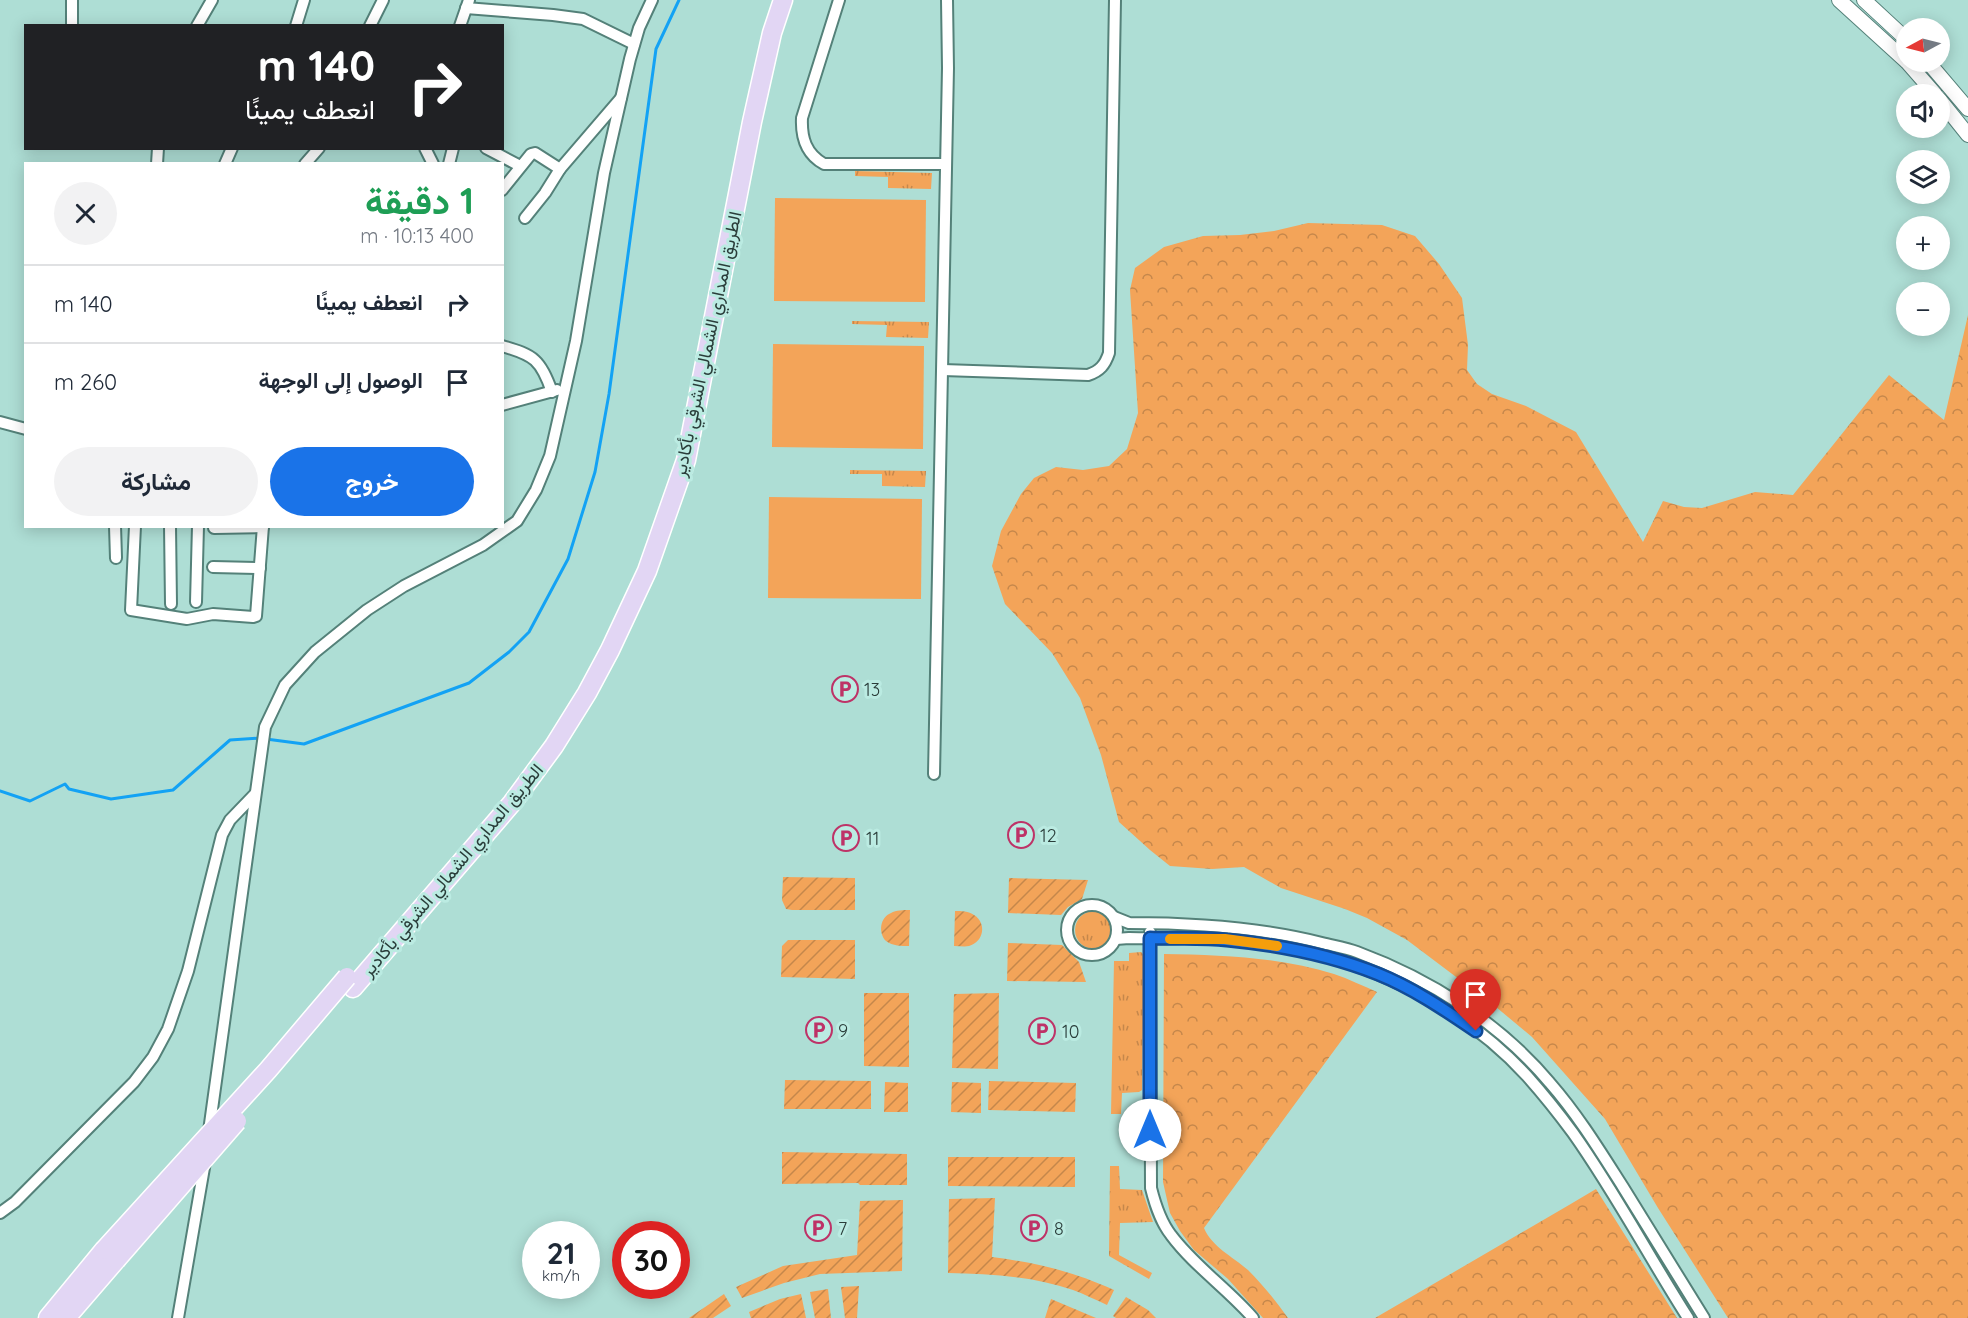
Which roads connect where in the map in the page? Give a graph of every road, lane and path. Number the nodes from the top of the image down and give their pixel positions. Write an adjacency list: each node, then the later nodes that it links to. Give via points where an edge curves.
1 (72, 0): 14 (street)
2 (212, 0): 15 (street)
3 (304, 0): 16 (street)
4 (384, 0): 17 (street)
5 (652, 0): 20 (street)
6 (771, 0): 60 (highway, الطريق المداري الشمالي الشرقي بأكادير, via 743,110 675,452 634,570 602,639 548,734 503,796)
7 (783, 0): 60 (highway, الطريق المداري الشمالي الشرقي بأكادير, via 748,144 686,460 646,571 610,650 554,746 512,803)
8 (839, 0): 32 (street, via 802,118 807,148 824,164)
9 (947, 0): 32 (street)
10 (1115, 0): 38 (street, via 1106,362 1088,375)
11 (1839, 0): 21 (street)
12 (1864, 0): 19 (street)
13 (467, 4): 18 (street); 20 (street, via 583,19)
14 (72, 24)
15 (198, 24)
16 (297, 24)
17 (371, 24)
18 (461, 24)
19 (1896, 30)
20 (634, 44): 25 (street)
21 (1896, 51)
22 (1916, 72): 24 (street)
23 (1937, 72): 26 (street)
24 (1927, 84)
25 (622, 96): 34 (street); 39 (street)
26 (1968, 109)
27 (1950, 112): 28 (street)
28 (1968, 135)
29 (317, 150): 31 (street)
30 (490, 150): 33 (street)
31 (307, 162)
32 (946, 164): 38 (street)
33 (520, 166): 34 (street, via 535,153); 35 (street)
34 (560, 169): 36 (street)
35 (504, 187)
36 (525, 218)
37 (504, 346): 40 (street, via 532,356 545,372)
38 (943, 370): 54 (street)
39 (565, 389): 40 (street); 55 (street, via 550,456 517,521 483,545 404,586 315,652 285,685 265,727)
40 (552, 392): 41 (street)
41 (504, 404)
42 (0, 422): 43 (street)
43 (24, 428)
44 (115, 528): 49 (street)
45 (135, 528): 51 (street, via 131,608 134,611 187,619 213,614 254,617 258,613)
46 (170, 528): 53 (street)
47 (198, 528): 52 (street)
48 (263, 528): 51 (street)
49 (116, 558)
50 (213, 567): 51 (street)
51 (260, 567)
52 (196, 602)
53 (171, 604)
54 (934, 774)
55 (256, 790): 61 (street, via 230,820 222,836 188,971 168,1029 153,1057 134,1082); 65 (street, via 202,1183)
56 (1114, 917): 57 (street, via 1129,923); 59 (street); 59 (street, via 1103,907 1082,907 1071,916 1066,930 1071,945 1087,955 1108,950)
57 (1151, 923): 58 (street); 68 (street, via 1258,930 1356,951 1417,978 1474,1012 1529,1060 1575,1114)
58 (1150, 938): 59 (street); 66 (street, via 1151,1188 1170,1234); 67 (street, via 1225,939 1331,957 1379,974 1426,998 1476,1031 1527,1076 1572,1133)
59 (1116, 939)
60 (350, 983): 62 (highway, bridge, via 267,1070)
61 (0, 1214)
62 (110, 1255): 63 (highway); 64 (highway)
63 (48, 1318)
64 (66, 1318)
65 (178, 1318)
66 (1253, 1318)
67 (1688, 1318)
68 (1704, 1318)

